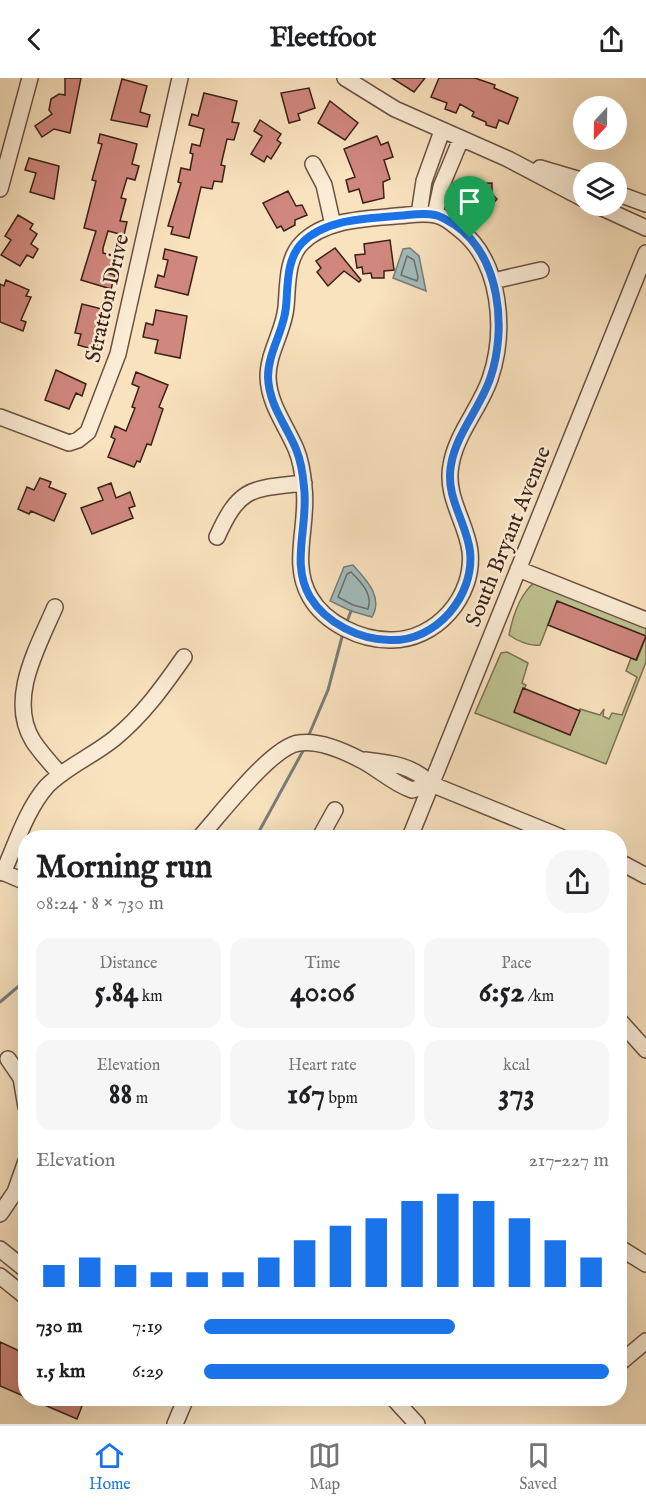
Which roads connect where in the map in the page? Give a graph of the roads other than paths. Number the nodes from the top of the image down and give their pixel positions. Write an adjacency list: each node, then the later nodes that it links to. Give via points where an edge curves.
1 (30, 78): 9 (street)
2 (180, 78): 21 (street, Stratton Drive, via 118,354 88,432 69,443)
3 (345, 78): 4 (street, via 394,109)
4 (442, 131): 5 (street); 13 (street, via 424,182)
5 (460, 139): 6 (street); 14 (street, via 441,187)
6 (508, 159): 8 (street); 10 (street)
7 (313, 164): 16 (street, via 324,185)
8 (573, 178)
9 (0, 189)
10 (573, 193)
11 (627, 197): 12 (street)
12 (646, 204)
13 (419, 214): 14 (street); 16 (street)
14 (435, 215): 20 (street, via 470,238)
15 (620, 216): 17 (street)
16 (333, 225): 22 (street, via 311,235 297,249 288,278 284,320 268,375 271,397 296,449)
17 (646, 228)
18 (646, 253): 24 (street, South Bryant Avenue)
19 (541, 270): 20 (street)
20 (493, 281): 22 (street, via 498,326 495,360 485,392 454,452 450,471 453,503 470,550 467,580 459,601 441,621 404,640 382,640 335,622 321,611 300,574 306,512)
21 (0, 417)
22 (304, 483): 23 (street, via 243,496 232,506)
23 (217, 537)
24 (518, 569): 26 (street); 29 (street, South Bryant Avenue)
25 (55, 607): 28 (street, via 27,678 24,705 33,740)
26 (646, 620)
27 (184, 657): 28 (street, via 142,714 102,748)
28 (60, 774): 31 (street, via 33,806)
29 (431, 784): 32 (street, via 412,790 360,759 318,744 298,742 281,750); 34 (street, South Bryant Avenue); 35 (street)
30 (335, 810): 33 (street)
31 (22, 830)
32 (207, 830)
33 (324, 830)
34 (413, 830)
35 (544, 830)
36 (18, 838): 38 (street)
37 (627, 866): 39 (street)
38 (2, 872): 40 (street)
39 (646, 876)
40 (18, 879)
41 (627, 1029): 42 (street)
42 (646, 1050)
43 (8, 1059): 44 (street)
44 (18, 1074)
45 (18, 1184): 46 (street)
46 (0, 1214)
47 (0, 1249): 49 (street)
48 (627, 1252): 50 (street)
49 (18, 1264)
50 (646, 1264)
51 (0, 1276): 52 (street)
52 (18, 1291)
53 (646, 1341): 54 (street)
54 (627, 1357)
55 (183, 1406): 57 (street)
56 (400, 1406): 58 (street)
57 (176, 1424)
58 (417, 1424)

